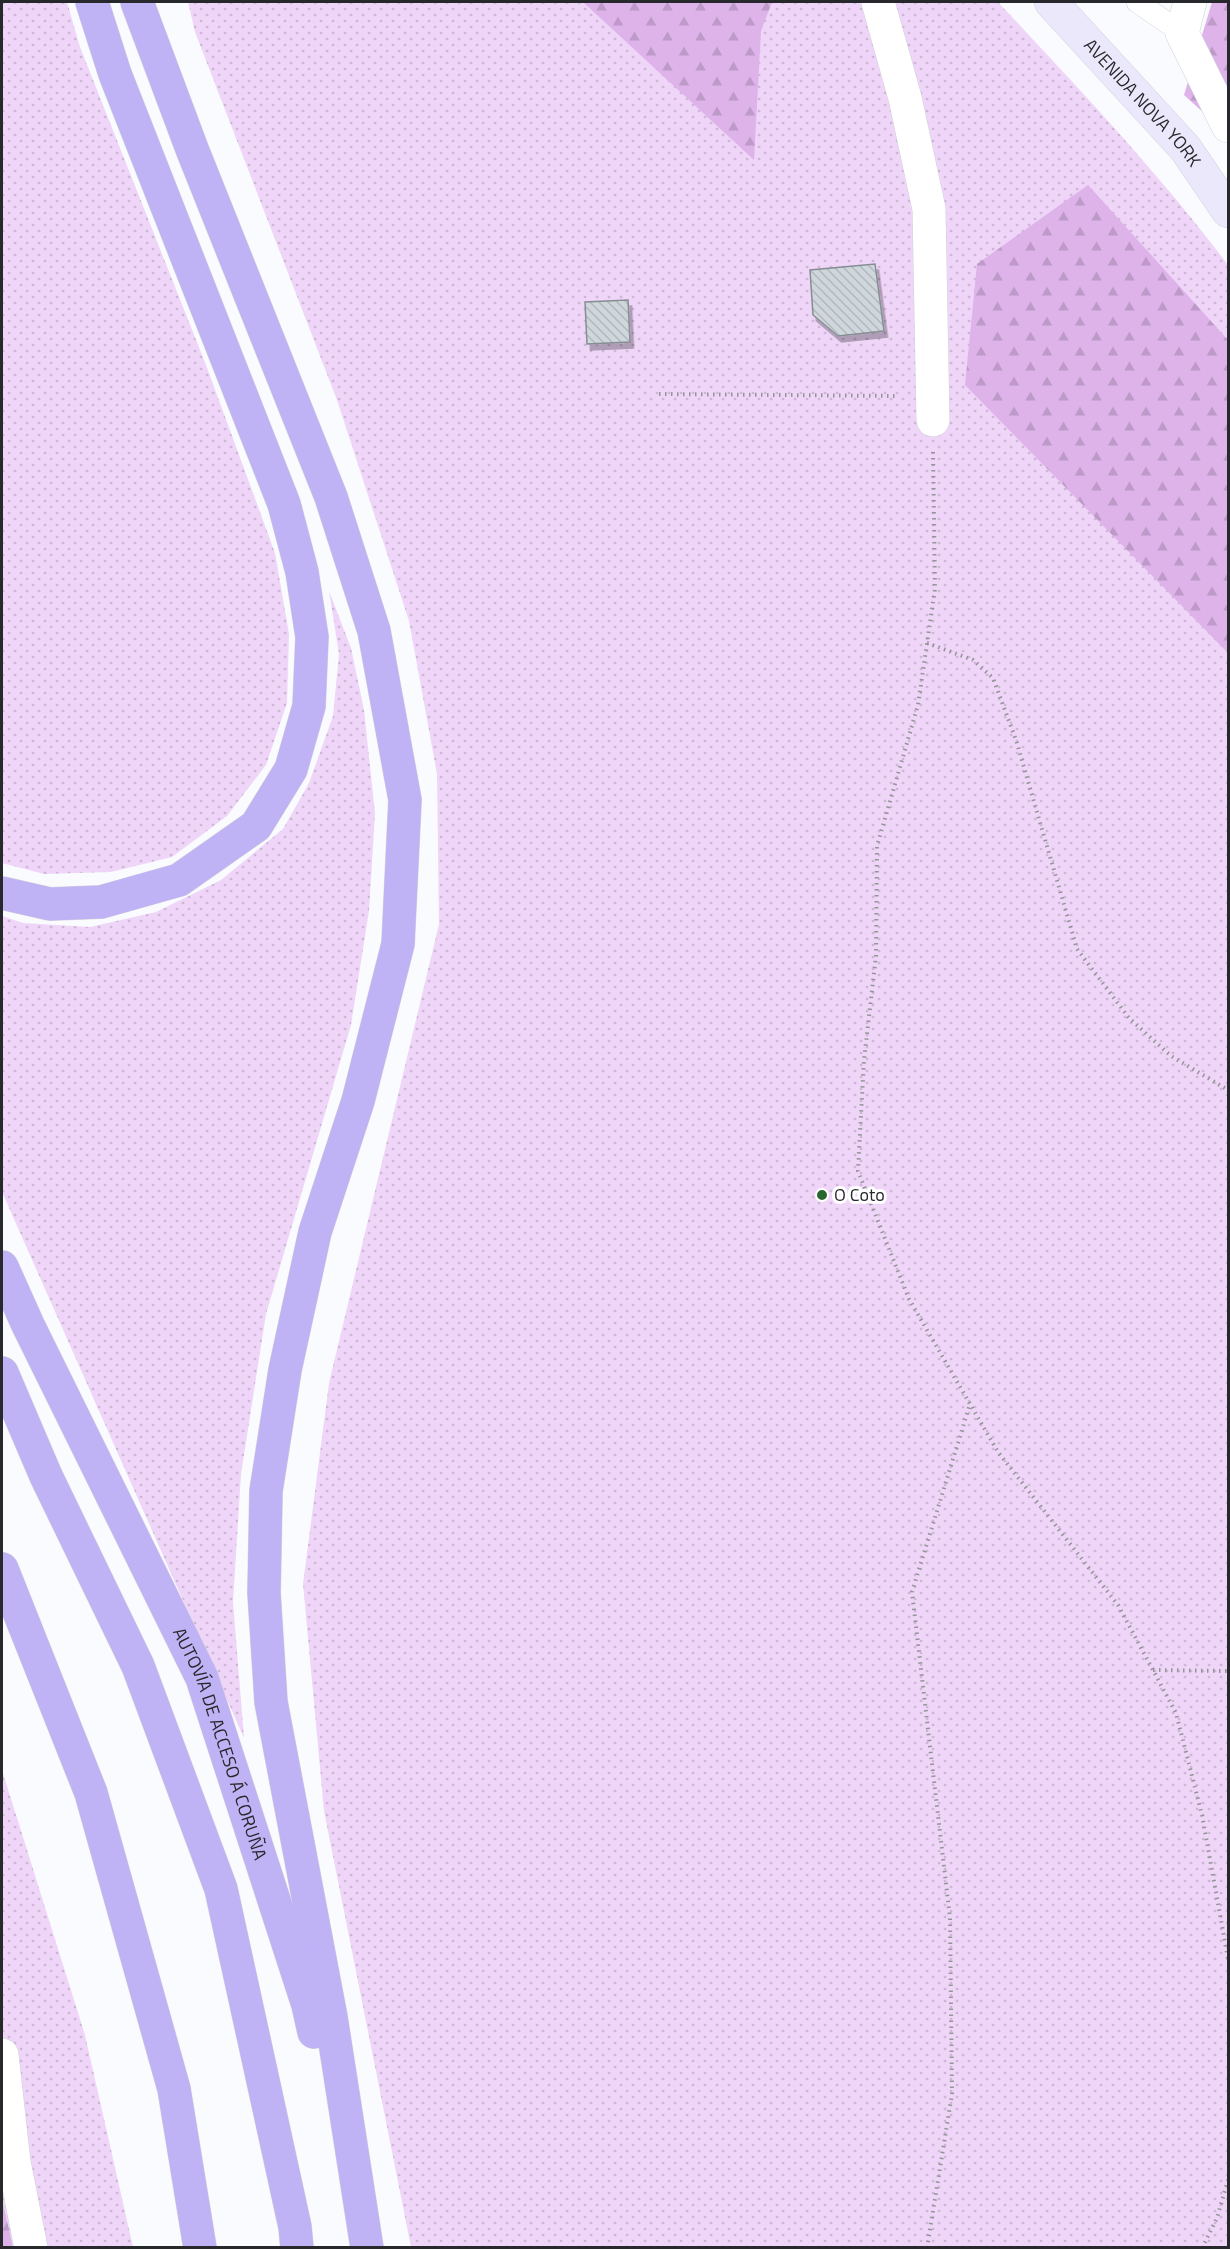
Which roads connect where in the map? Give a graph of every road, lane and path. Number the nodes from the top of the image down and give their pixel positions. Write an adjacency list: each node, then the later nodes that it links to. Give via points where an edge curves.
1 (92, 2): 12 (highway, via 120,85 284,504 302,572 312,636 309,706 291,769 256,826 179,880 101,902 50,904)
2 (137, 2): 27 (highway, via 331,497 374,631 405,800 398,944 358,1101 315,1232 285,1370 266,1502 264,1593 271,1702 331,2017)
3 (878, 2): 10 (street, via 929,208)
4 (1051, 2): 8 (street, AVENIDA NOVA YORK, via 1185,148)
5 (1137, 2): 6 (lane)
6 (1186, 17): 7 (street)
7 (1228, 126)
8 (1228, 211)
9 (659, 394): 10 (path)
10 (933, 408): 11 (path, via 935,589)
11 (927, 643): 13 (path, via 973,660 993,678 1016,740 1077,949 1129,1018 1171,1056); 16 (path, via 918,705 877,846 876,956 864,1060 858,1171 909,1299)
12 (2, 892)
13 (1228, 1090)
14 (2, 1267): 26 (highway, AUTOVÍA DE ACCESO Á CORUÑA, via 201,1678 308,2005)
15 (2, 1373): 25 (highway, via 46,1476 138,1665 221,1889)
16 (970, 1404): 18 (path, via 998,1452 1118,1605); 28 (path, via 912,1592 950,1918 952,2094)
17 (2, 1569): 24 (highway, via 91,1793 174,2090)
18 (1153, 1670): 19 (path); 20 (path, via 1179,1724 1202,1815)
19 (1228, 1671)
20 (1228, 1959)
21 (2, 2055): 23 (street, via 14,2162)
22 (1228, 2180): 29 (path, via 1217,2218)
23 (31, 2247)
24 (200, 2247)
25 (297, 2247)
26 (362, 2247)
27 (367, 2247)
28 (927, 2247)
29 (1202, 2247)

